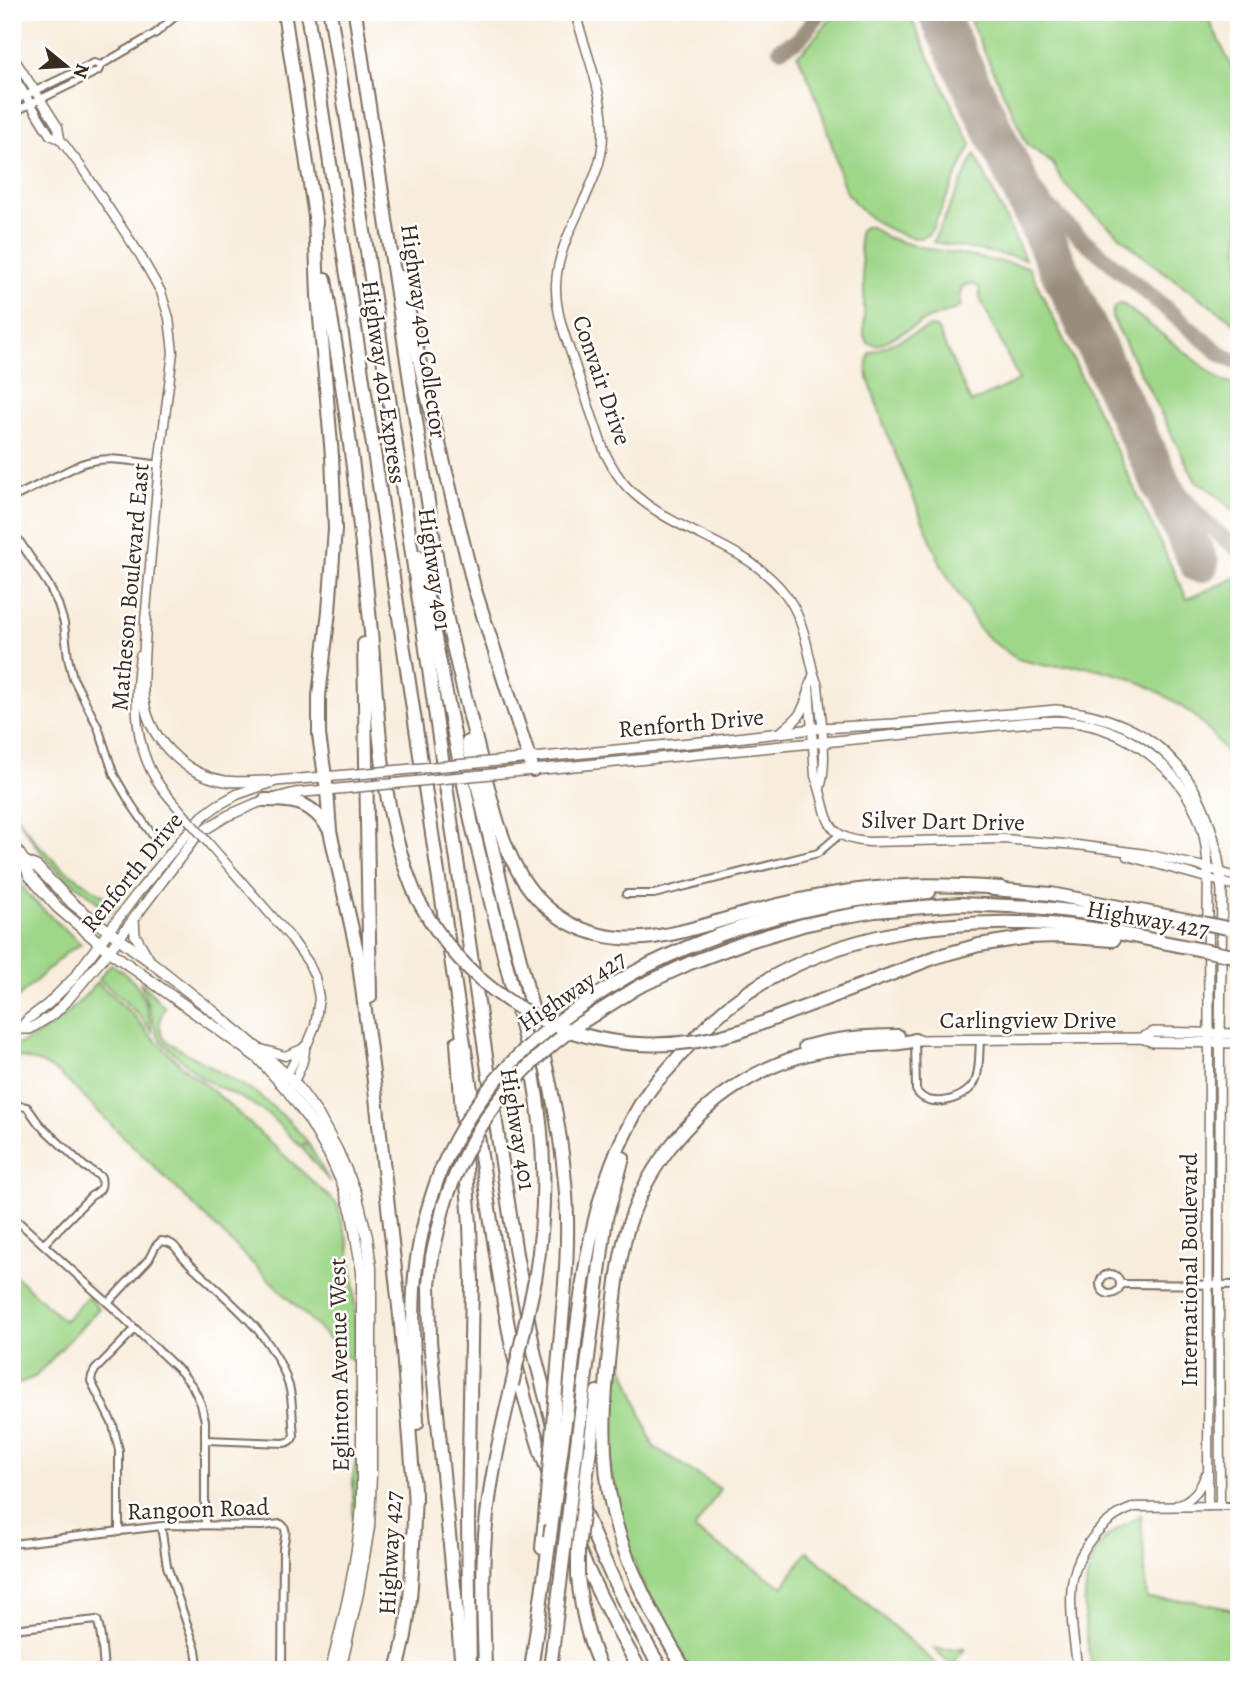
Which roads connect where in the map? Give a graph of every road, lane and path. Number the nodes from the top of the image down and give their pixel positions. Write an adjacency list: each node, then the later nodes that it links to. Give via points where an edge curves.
1 (180, 12): 8 (street, via 156,33)
2 (284, 12): 18 (highway)
3 (307, 12): 55 (highway, Highway 401 Express)
4 (330, 12): 20 (highway, Highway 401 Express)
5 (355, 12): 17 (highway, Highway 401 Collector)
6 (575, 12): 26 (street, Convair Drive, via 600,96 604,133 599,163 561,255 556,300 604,453 642,501 749,561 785,593 806,640)
7 (12, 60): 10 (street, Matheson Boulevard East)
8 (101, 65): 10 (street, via 94,63); 12 (street, via 98,71)
9 (12, 74): 11 (street, Matheson Boulevard East)
10 (36, 91): 11 (street); 12 (street, Matheson Boulevard East)
11 (26, 96): 13 (street); 14 (street, Matheson Boulevard East)
12 (41, 99): 14 (street); 16 (street, Matheson Boulevard East)
13 (12, 102)
14 (31, 104): 15 (street); 16 (street, Matheson Boulevard East, via 50,135)
15 (12, 113)
16 (60, 139): 19 (street, Matheson Boulevard East, via 140,255 166,306 173,352)
17 (382, 192): 25 (highway, Highway 401 Collector); 31 (highway, via 464,548)
18 (315, 217): 23 (highway); 33 (highway, via 334,503 332,581 318,715)
19 (159, 465): 21 (street, via 93,460); 24 (street, Matheson Boulevard East)
20 (402, 489): 98 (highway, bridge, via 472,825 525,1041 543,1141 542,1236 486,1524); 103 (highway, Highway 401, via 534,1356 588,1524)
21 (12, 498)
22 (12, 530): 37 (street, via 58,604 73,678 98,727 114,775)
23 (360, 535): 52 (highway, bridge, via 382,761 406,872 443,941 465,966 503,998 547,1022 594,1038 643,1045 693,1043 741,1031 939,956 986,943 1057,936); 67 (highway)
24 (146, 618): 32 (main road, via 143,696 155,731 167,749 193,771 207,776 235,782); 64 (street, Matheson Boulevard East, bridge, via 136,716 148,765 160,786 308,962 319,998 315,1026)
25 (454, 656): 45 (highway, via 509,855 538,898 579,928 614,938 639,939 834,893 930,884); 88 (highway, bridge, via 476,781 544,1055 566,1184 566,1267)
26 (813, 676): 27 (street, Convair Drive); 28 (street, Convair Drive, via 818,685)
27 (809, 693): 28 (street, Convair Drive); 29 (main road, via 797,719)
28 (816, 728): 29 (main road, Renforth Drive); 30 (street, Convair Drive); 41 (main road, Renforth Drive, via 1056,710 1099,716 1154,744 1184,773 1212,828)
29 (779, 734): 31 (main road, Renforth Drive)
30 (818, 743): 31 (main road, Renforth Drive); 36 (street, Convair Drive, via 824,810); 40 (main road, Renforth Drive, via 1032,722 1079,723 1106,730 1148,752 1184,791 1202,829)
31 (531, 764): 33 (main road, Renforth Drive, bridge, via 502,773 348,788); 33 (main road, Renforth Drive, bridge, via 499,761 347,775)
32 (276, 781): 33 (main road, Renforth Drive); 50 (main road, Renforth Drive, via 238,794 203,817)
33 (326, 784): 34 (main road, Renforth Drive); 35 (highway)
34 (265, 800): 35 (highway, via 302,804 316,812); 47 (main road, Renforth Drive, via 198,834)
35 (330, 831): 67 (highway, via 358,956)
36 (839, 835): 39 (street, Silver Dart Drive, via 869,842 1003,839); 46 (street, Silver Dart Drive, via 818,853 654,894)
37 (153, 836)
38 (12, 843): 50 (main road, Eglinton Avenue West, via 29,875 57,907)
39 (1104, 849): 40 (street, Silver Dart Drive); 43 (street, Silver Dart Drive)
40 (1208, 868): 41 (street, Silver Dart Drive); 43 (main road, Renforth Drive)
41 (1221, 878): 42 (street, Silver Dart Drive); 43 (street, Silver Dart Drive); 44 (street, Silver Dart Drive); 59 (main road, Renforth Drive)
42 (1239, 878)
43 (1209, 879): 59 (main road, Renforth Drive)
44 (1239, 887)
45 (1001, 888): 48 (highway, Highway 427); 79 (highway, Highway 427, bridge, via 877,897 762,921 657,961 601,992 511,1061 465,1121 440,1172 425,1221 415,1276)
46 (625, 894)
47 (134, 919): 51 (main road, Renforth Drive); 54 (main road, via 135,935)
48 (1199, 922): 49 (highway, Highway 427, bridge); 96 (highway, bridge, via 960,904 803,925 690,963 638,987 579,1024 530,1064 489,1112 458,1166 432,1256 430,1341)
49 (1233, 929)
50 (103, 937): 51 (main road, Eglinton Avenue West); 57 (main road, Renforth Drive, via 61,992)
51 (114, 945): 54 (main road, Eglinton Avenue West); 56 (main road, Eglinton Avenue West); 57 (main road, Renforth Drive, via 54,1014 30,1029)
52 (1179, 946): 53 (highway, Highway 427, bridge); 65 (highway, Highway 427, via 1093,929 1025,923 947,926 875,938 829,951 763,983 705,1027)
53 (1233, 956)
54 (151, 962): 56 (main road, Eglinton Avenue West)
55 (453, 965): 97 (highway, via 471,1252); 102 (highway, Highway 401, via 518,1371 544,1461 572,1533)
56 (172, 987): 63 (main road, Eglinton Avenue West, via 183,988); 66 (main road, Eglinton Avenue West, via 194,1011)
57 (16, 1030)
58 (1239, 1034): 59 (main road, Carlingview Drive)
59 (1214, 1039): 61 (main road, Carlingview Drive, via 1154,1032 1141,1038); 62 (main road, Carlingview Drive); 72 (street, International Boulevard); 73 (street, International Boulevard)
60 (915, 1040): 61 (main road, Carlingview Drive); 61 (street, via 919,1096 949,1101 972,1086); 101 (highway, bridge, via 902,1036 836,1040 803,1047 746,1072 684,1119 640,1182 619,1235 578,1549 581,1608); 104 (highway, via 808,1054 737,1086 681,1133 646,1183 632,1215 619,1269 605,1383 606,1470 613,1512 631,1564)
61 (980, 1040)
62 (1239, 1043)
63 (257, 1048): 64 (street, via 285,1056); 66 (main road, Eglinton Avenue West)
64 (305, 1048): 66 (street, Matheson Boulevard East, via 299,1052)
65 (670, 1068): 88 (highway, Highway 427, bridge, via 649,1090 632,1121 600,1199 587,1259); 100 (highway, bridge, via 631,1139 609,1203)
66 (288, 1083): 93 (main road, Eglinton Avenue West, via 343,1185 362,1272 361,1514 353,1579); 94 (main road, Eglinton Avenue West, via 318,1115 337,1150 356,1194 371,1268 369,1527)
67 (376, 1097): 79 (highway)
68 (12, 1105): 70 (street, via 27,1107 39,1124 101,1177 100,1191)
69 (12, 1216): 70 (street)
70 (44, 1244): 75 (street)
71 (1121, 1284): 72 (street)
72 (1208, 1285): 73 (street); 78 (street, International Boulevard)
73 (1219, 1285): 74 (street); 81 (street, International Boulevard)
74 (1239, 1285)
75 (108, 1303): 76 (street); 77 (street, via 155,1247 167,1241 269,1343 290,1389 292,1440)
76 (134, 1330): 77 (street, via 194,1387 203,1411); 86 (street, via 95,1370 91,1381 113,1425 119,1450)
77 (205, 1440): 84 (street)
78 (1207, 1469): 80 (street, International Boulevard); 83 (street, via 1199,1490 1181,1505)
79 (415, 1502): 95 (highway, Highway 427, via 410,1605)
80 (1208, 1506): 81 (street); 83 (street)
81 (1220, 1506): 82 (street)
82 (1239, 1506)
83 (1169, 1507): 105 (street, via 1125,1510 1093,1535 1084,1549 1073,1579)
84 (205, 1525): 85 (street, Rangoon Road); 92 (street, Rangoon Road, via 285,1527)
85 (161, 1526): 86 (street, Rangoon Road); 91 (street, via 167,1566)
86 (119, 1532): 87 (street, Rangoon Road)
87 (12, 1544)
88 (538, 1622): 99 (highway, Highway 427)
89 (12, 1629): 90 (street, via 97,1620)
90 (104, 1670)
91 (199, 1670)
92 (282, 1670)
93 (331, 1670)
94 (340, 1670)
95 (397, 1670)
96 (463, 1670)
97 (470, 1670)
98 (485, 1670)
99 (531, 1670)
100 (550, 1670)
101 (602, 1670)
102 (639, 1670)
103 (662, 1670)
104 (685, 1670)
105 (1079, 1670)

